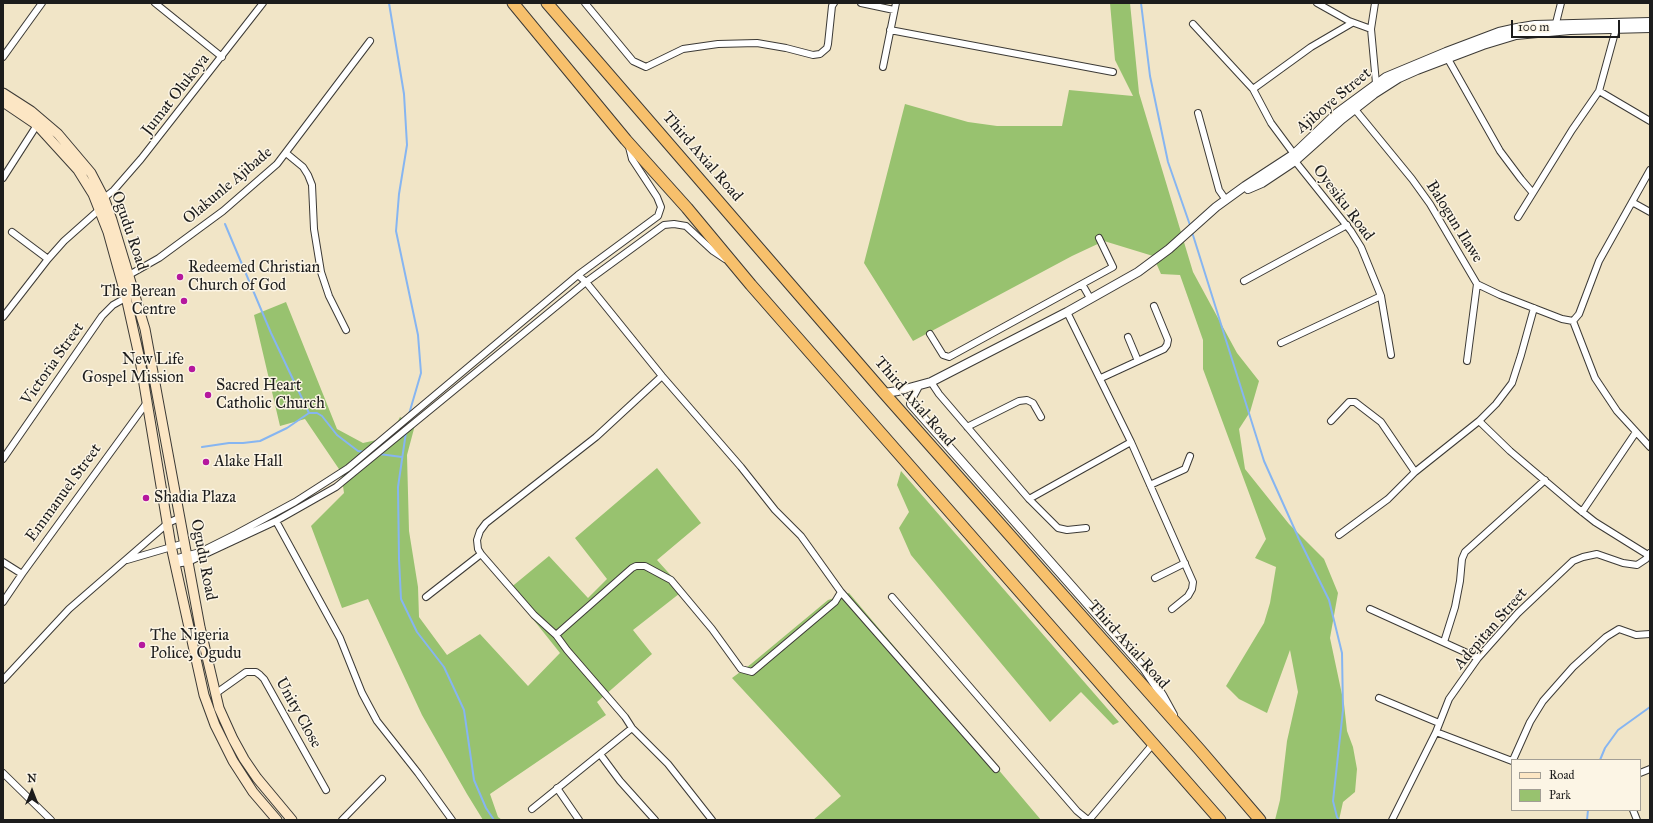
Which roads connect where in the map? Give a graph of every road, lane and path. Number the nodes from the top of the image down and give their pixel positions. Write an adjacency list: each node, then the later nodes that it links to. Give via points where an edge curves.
1 (42, 3): 23 (street)
2 (155, 3): 24 (street)
3 (263, 3): 24 (street, Jumat Olukoya)
4 (513, 3): 37 (highway)
5 (547, 3): 79 (highway, Third Axial Road)
6 (585, 3): 7 (street, via 633,61 646,67 683,50 718,44 756,43 813,55 820,54 827,48)
7 (834, 3)
8 (861, 3): 13 (street)
9 (896, 3): 13 (street)
10 (1317, 3): 15 (street)
11 (1375, 3): 19 (street)
12 (1561, 3): 17 (street)
13 (894, 10): 21 (street)
14 (1650, 22): 17 (street)
15 (1352, 23): 19 (street); 29 (street, via 1311,47)
16 (1193, 24): 29 (street, Oyesiku Road)
17 (1556, 28): 20 (street); 25 (street, Ajiboye Street, via 1516,35); 28 (street, Ajiboye Street, via 1535,25 1499,32 1414,64)
18 (1650, 28): 20 (street)
19 (1371, 29): 28 (street)
20 (1616, 29): 30 (street)
21 (890, 30): 26 (street); 27 (street)
22 (370, 41): 38 (street, Olakunle Ajibade)
23 (3, 56)
24 (222, 57): 43 (street, Jumat Olukoya, via 141,159)
25 (1448, 59): 33 (street, Ajiboye Street, via 1399,78); 42 (street, via 1500,151)
26 (883, 67)
27 (1113, 72)
28 (1376, 83): 33 (street, Ajiboye Street)
29 (1253, 89): 39 (street, Oyesiku Road, via 1270,123)
30 (1599, 91): 35 (street); 42 (street)
31 (3, 93): 43 (main road, Ogudu Road, via 31,111 58,134 91,174)
32 (3, 102): 36 (main road, Ogudu Road)
33 (1352, 106): 39 (street, Ajiboye Street); 59 (street, Balogun Ilawe, via 1430,204)
34 (1198, 113): 44 (street, via 1219,190)
35 (1650, 121)
36 (37, 125): 41 (street); 46 (main road, Ogudu Road, via 78,170)
37 (626, 140): 53 (highway); 55 (street, via 632,159 652,188 661,207 658,216)
38 (286, 153): 54 (street, Olakunle Ajibade, via 223,212 159,258); 68 (street, via 303,167 312,185 314,229 321,272 329,296)
39 (1294, 158): 44 (street, Ajiboye Street); 49 (street, Oyesiku Road)
40 (1650, 170): 45 (street)
41 (3, 178)
42 (1532, 192): 48 (street)
43 (104, 198): 54 (main road, Ogudu Road)
44 (1227, 199): 62 (street, Ajiboye Street, via 1138,272)
45 (1632, 202): 47 (street); 67 (street, via 1599,261 1579,314)
46 (100, 209): 52 (street); 60 (main road, Ogudu Road)
47 (1650, 212)
48 (1518, 217)
49 (1347, 225): 56 (street); 61 (street, Oyesiku Road, via 1361,247)
50 (12, 232): 52 (street)
51 (1098, 238): 58 (street, via 1113,267)
52 (48, 259): 66 (street)
53 (737, 267): 57 (street, via 713,251 686,226 674,224 664,225); 128 (highway)
54 (129, 275): 60 (main road, Ogudu Road)
55 (578, 275): 57 (street); 104 (street, via 348,468 295,502)
56 (1244, 281)
57 (586, 282): 75 (street); 96 (street, via 353,474 336,487)
58 (1082, 284): 62 (street); 69 (street, via 949,357 943,355)
59 (1477, 284): 64 (street, Balogun Ilawe); 74 (street)
60 (130, 295): 80 (main road, Ogudu Road); 89 (street, Victoria Street, via 113,305 102,316); 95 (main road, Ogudu Road, via 145,329)
61 (1381, 296): 71 (street); 72 (street, Oyesiku Road)
62 (1090, 298): 65 (street, Ajiboye Street)
63 (1154, 306): 73 (street, via 1168,340 1167,345 1164,349)
64 (1534, 308): 67 (street, Balogun Ilawe); 83 (street, via 1512,383)
65 (1067, 312): 76 (street); 77 (street, Ajiboye Street)
66 (3, 317)
67 (1573, 321): 85 (street, via 1595,378 1617,411)
68 (346, 330)
69 (930, 334)
70 (1128, 338): 73 (street)
71 (1281, 343)
72 (1392, 354)
73 (1138, 361): 76 (street)
74 (1467, 361)
75 (662, 376): 102 (street, via 596,437 486,523 477,540); 111 (street, via 775,510 801,536)
76 (1101, 378): 86 (street)
77 (932, 382): 78 (street, Ajiboye Street); 84 (street)
78 (918, 386): 79 (street, Ajiboye Street); 125 (street, via 911,404 1144,668)
79 (884, 393): 125 (highway, Third Axial Road)
80 (148, 401): 97 (main road, Ogudu Road); 109 (street, Emmanuel Street)
81 (1041, 417): 84 (street, via 1034,403 1027,400 1019,401)
82 (1331, 421): 90 (street, via 1349,402 1355,402 1381,422)
83 (1479, 421): 90 (street); 91 (street)
84 (967, 427): 93 (street)
85 (1636, 432): 87 (street); 94 (street)
86 (1131, 442): 92 (street); 93 (street)
87 (1650, 447)
88 (1190, 456): 92 (street, via 1185,469)
89 (3, 459)
90 (1415, 472): 99 (street, via 1388,499)
91 (1545, 480): 94 (street); 119 (street, via 1466,552 1462,559 1455,607)
92 (1150, 485): 108 (street)
93 (1029, 499): 98 (street, via 1058,528)
94 (1582, 512): 103 (street)
95 (179, 518): 97 (street); 100 (main road, Ogudu Road)
96 (276, 521): 104 (street); 142 (street, via 340,638 362,693 377,721)
97 (168, 523): 101 (main road, Ogudu Road); 105 (street)
98 (1086, 528)
99 (1339, 535)
100 (184, 543): 101 (street); 104 (main road, Ogudu Road)
101 (171, 546): 105 (street); 107 (main road, Ogudu Road)
102 (481, 554): 112 (street); 118 (street, via 534,615)
103 (1649, 554): 120 (street, Adepitan Street, via 1638,564 1623,563 1597,554 1573,561 1518,613)
104 (188, 559): 107 (street); 122 (main road, Ogudu Road)
105 (125, 560): 121 (street, via 69,609)
106 (3, 562): 109 (street)
107 (175, 562): 139 (main road, Ogudu Road, via 208,710 233,761 253,792)
108 (1185, 563): 110 (street); 115 (street, via 1193,582 1192,589 1188,596)
109 (22, 574): 114 (street, Emmanuel Street)
110 (1156, 578)
111 (841, 592): 118 (street, via 834,602 752,672 741,669 671,580 645,566 632,568); 132 (street)
112 (426, 597)
113 (892, 597): 146 (street, via 1077,811)
114 (3, 602)
115 (1172, 609)
116 (1370, 609): 119 (street)
117 (1650, 634): 131 (street, via 1636,635 1619,629 1606,637 1573,667 1543,701 1530,722)
118 (556, 635): 126 (street)
119 (1444, 642): 120 (street)
120 (1478, 658): 124 (street, Adepitan Street, via 1449,699)
121 (3, 680)
122 (215, 694): 136 (street, Unity Close, via 246,672 256,672 260,675); 140 (main road, Ogudu Road, via 226,724 244,759)
123 (1379, 698): 124 (street)
124 (1439, 723): 127 (street, Adepitan Street)
125 (1180, 727): 148 (highway, Third Axial Road)
126 (632, 728): 129 (street); 145 (street, via 668,764)
127 (1436, 732): 130 (street); 149 (street, Adepitan Street)
128 (1153, 744): 146 (street); 147 (highway)
129 (600, 754): 135 (street); 144 (street)
130 (1511, 759)
131 (1513, 759)
132 (996, 770)
133 (3, 773): 138 (street)
134 (382, 779): 141 (street)
135 (557, 788): 137 (street); 143 (street)
136 (326, 790)
137 (532, 809)
138 (51, 820)
139 (277, 820)
140 (292, 820)
141 (342, 820)
142 (452, 820)
143 (579, 820)
144 (655, 820)
145 (712, 820)
146 (1088, 820)
147 (1220, 820)
148 (1260, 820)
149 (1392, 820)

